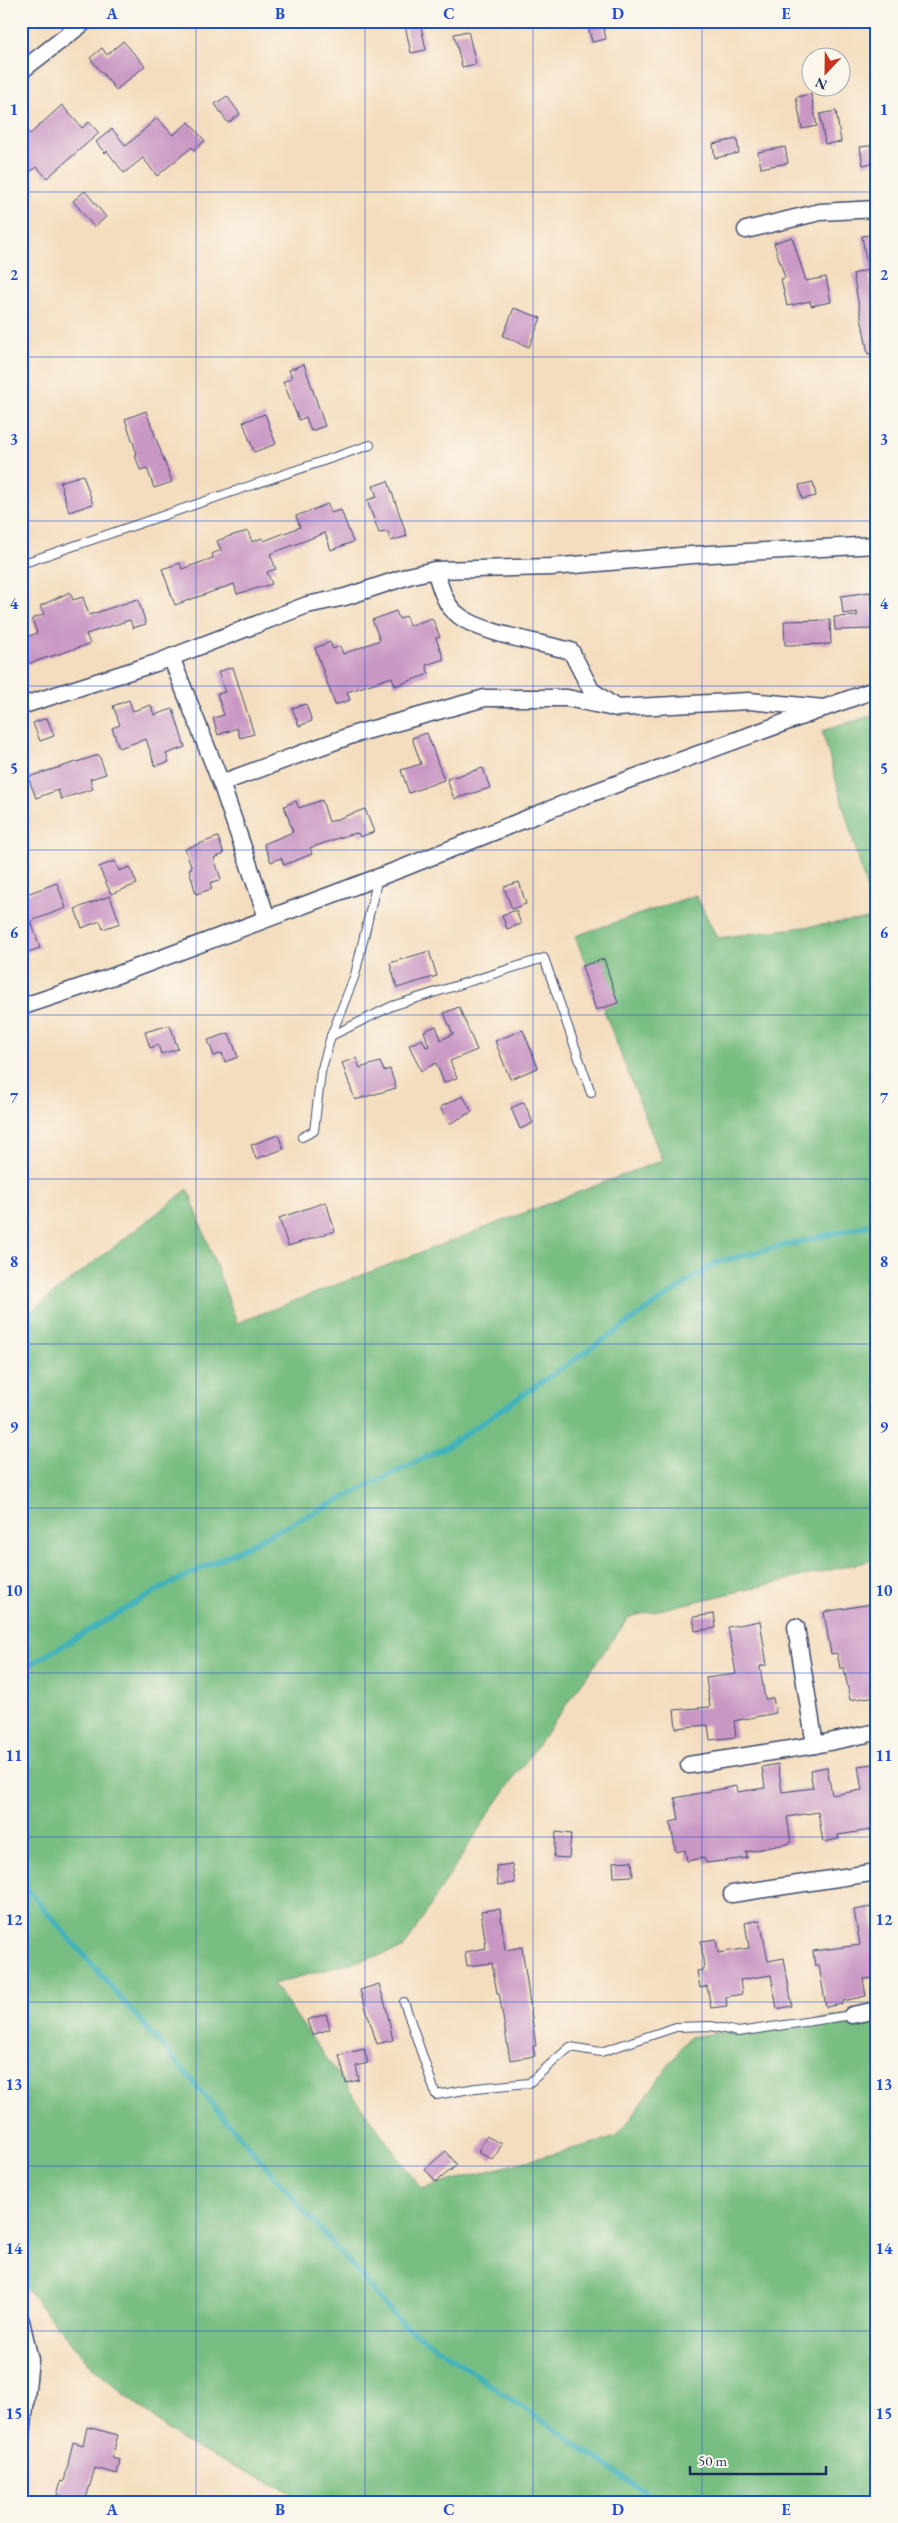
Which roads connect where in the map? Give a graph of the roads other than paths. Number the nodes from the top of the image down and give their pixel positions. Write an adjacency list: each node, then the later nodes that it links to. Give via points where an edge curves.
1 (86, 21): 2 (street)
2 (21, 71)
3 (877, 209): 4 (street, via 820,212)
4 (746, 230)
5 (370, 445): 7 (lane)
6 (877, 545): 8 (street, via 551,567)
7 (21, 564)
8 (434, 570): 9 (street, via 307,605); 12 (street, via 444,596 456,614 474,625 571,651 590,690)
9 (171, 657): 11 (street); 14 (street)
10 (877, 689): 13 (street)
11 (21, 706)
12 (616, 708): 13 (street, via 749,701); 14 (street, via 567,698 485,698 355,734)
13 (824, 708): 15 (street, via 581,797)
14 (221, 784): 16 (street)
15 (378, 877): 16 (street); 18 (lane, via 355,975)
16 (267, 918): 17 (street)
17 (21, 1007)
18 (331, 1036): 19 (lane, via 392,1006 544,958); 20 (lane, via 321,1072 314,1131)
19 (591, 1094)
20 (302, 1136)
21 (796, 1627): 23 (street)
22 (877, 1732): 23 (street)
23 (815, 1745): 24 (street)
24 (689, 1765)
25 (877, 1872): 26 (street)
26 (732, 1894)
27 (404, 2002): 29 (lane, via 436,2095 529,2083 570,2047 601,2052 676,2027 711,2026 738,2032)
28 (877, 2010): 29 (street)
29 (852, 2015)
30 (21, 2321): 31 (street, via 30,2360)
31 (21, 2445)

